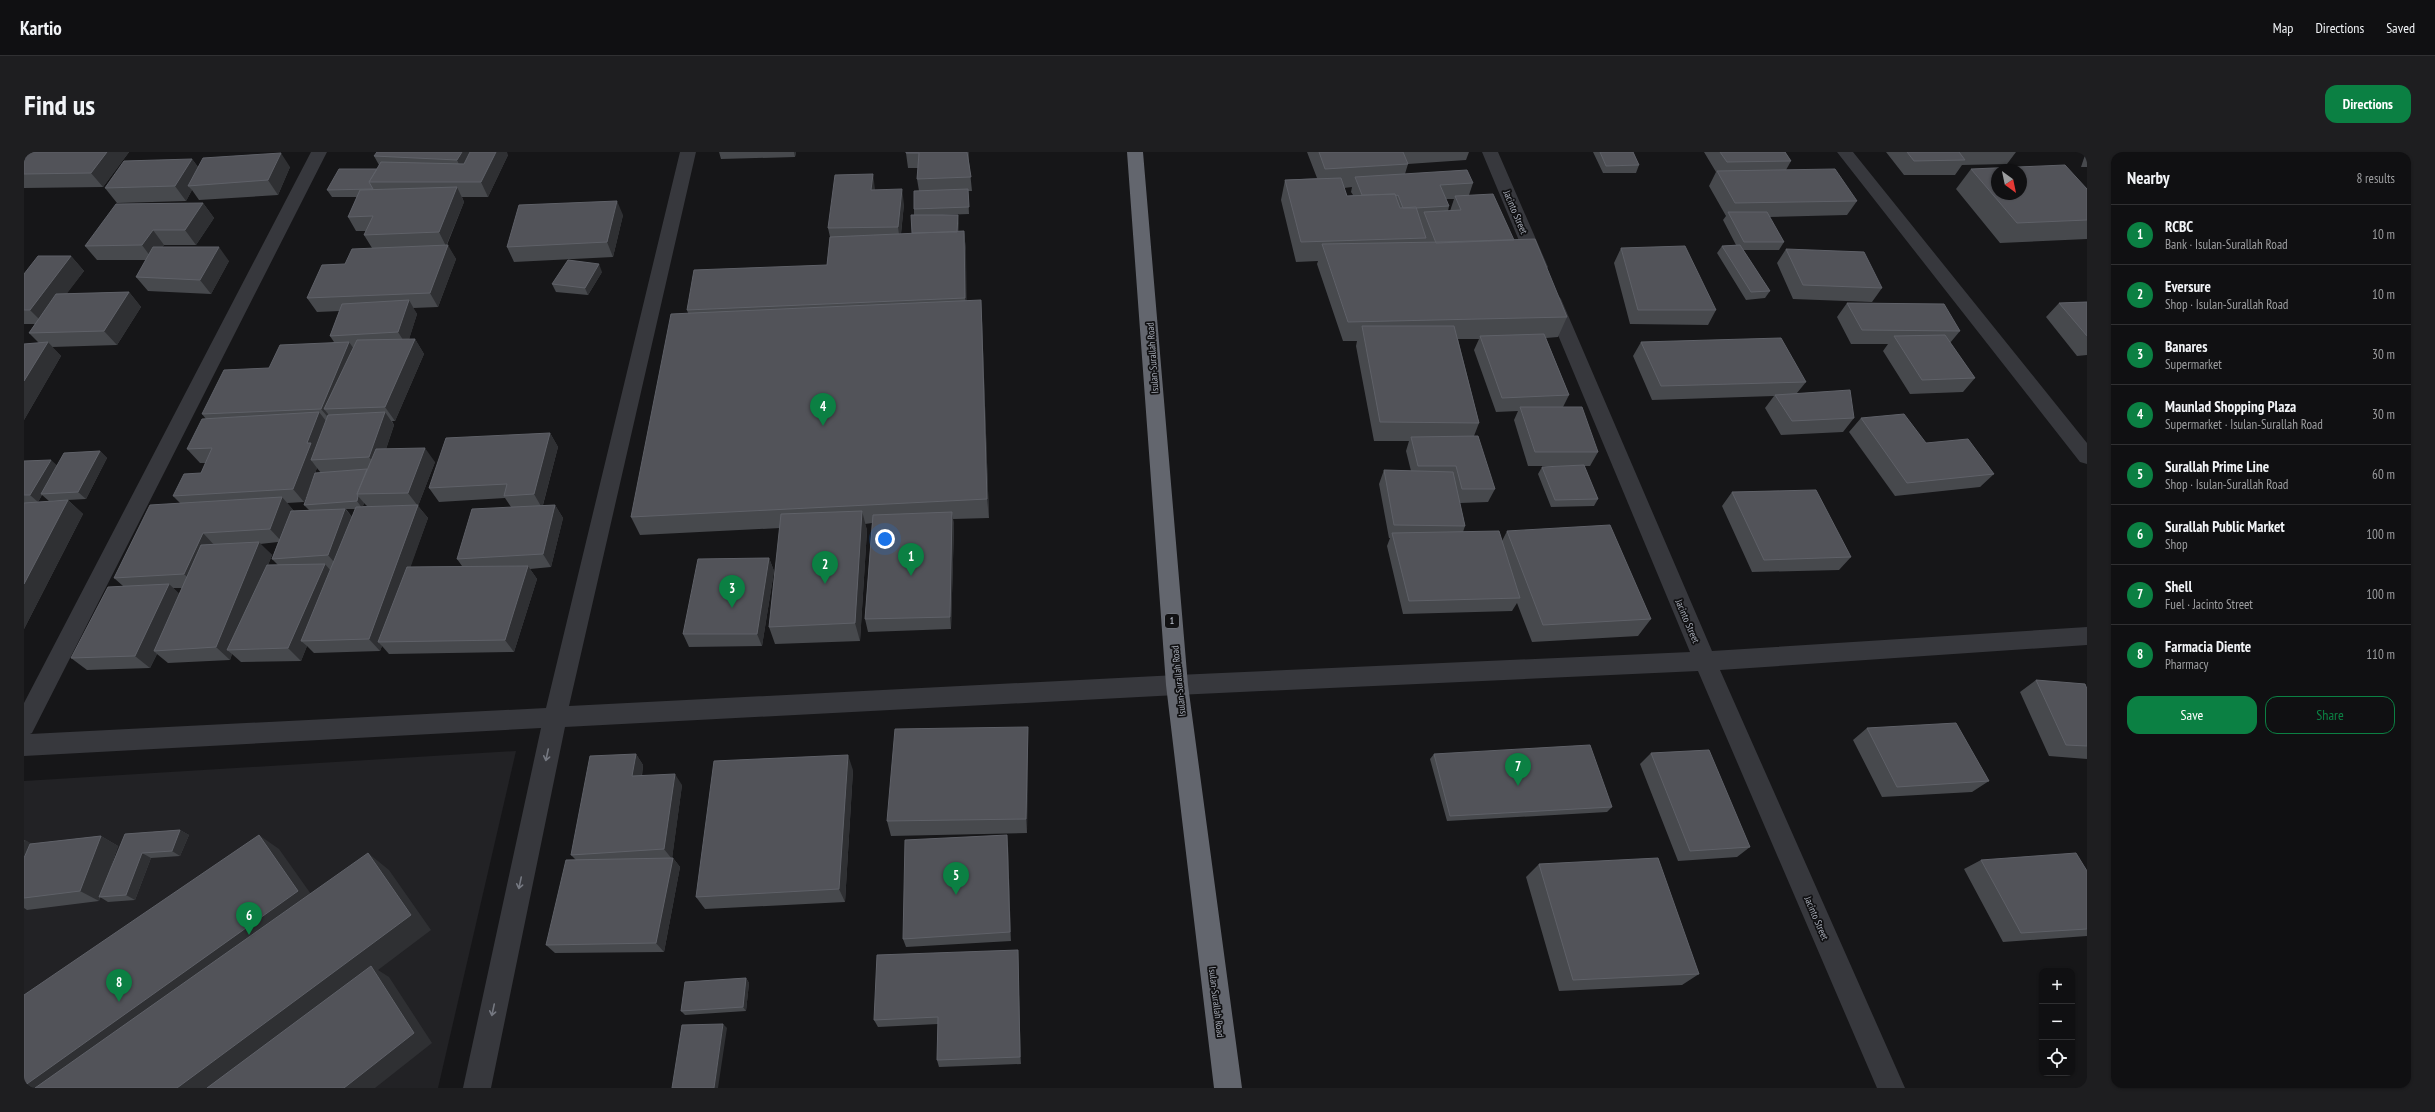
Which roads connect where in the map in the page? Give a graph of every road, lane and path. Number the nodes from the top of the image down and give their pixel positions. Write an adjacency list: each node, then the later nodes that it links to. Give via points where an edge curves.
1 (319, 152): 11 (street)
2 (688, 152): 10 (street)
3 (1136, 152): 9 (highway, Isulan-Surallah Road / 1)
4 (1490, 152): 8 (street, Jacinto Street)
5 (1845, 152): 6 (street)
6 (2087, 457)
7 (2087, 636): 8 (street)
8 (1705, 661): 9 (street); 15 (street, Jacinto Street)
9 (1178, 685): 10 (street); 14 (highway, Isulan-Surallah Road / 1)
10 (555, 717): 12 (street); 13 (street, one-way to 13)
11 (24, 726)
12 (24, 745)
13 (477, 1088)
14 (1228, 1088)
15 (1891, 1088)

